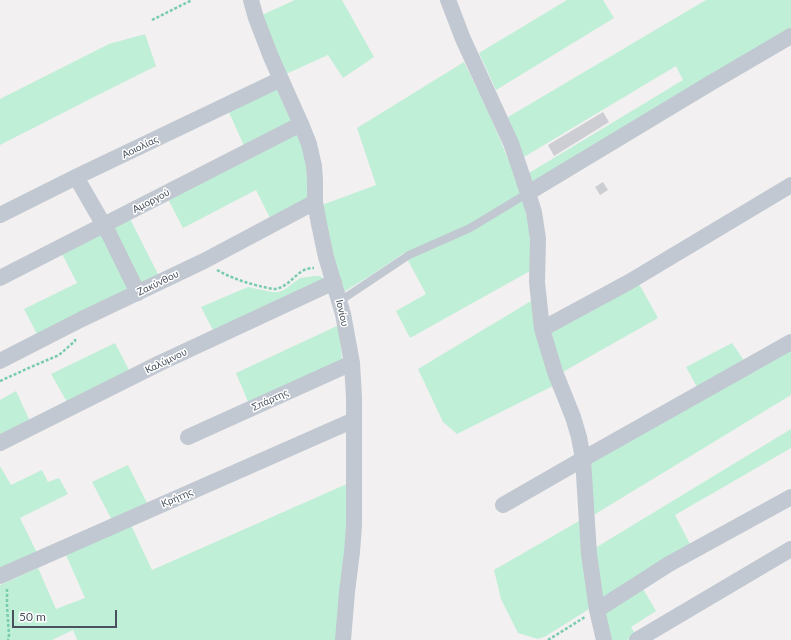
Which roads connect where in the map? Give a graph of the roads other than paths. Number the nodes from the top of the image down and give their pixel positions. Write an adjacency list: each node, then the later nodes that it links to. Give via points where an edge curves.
1 (251, 0): 4 (street, Ιονίου)
2 (448, 0): 8 (street, via 510,143)
3 (791, 36): 8 (street)
4 (281, 79): 5 (street, Ιονίου); 6 (street, Αοιολίας)
5 (301, 124): 9 (street, Ιονίου, via 314,166); 11 (street, Αμοργού)
6 (76, 177): 10 (street, Αοιολίας); 11 (street)
7 (791, 185): 16 (street, via 629,282)
8 (528, 193): 15 (lane, via 470,228 409,255); 16 (street, via 537,231 537,282)
9 (315, 202): 12 (street, Ιονίου); 14 (street, Ζακύνθου)
10 (0, 215)
11 (104, 226): 13 (street, Αμοργού); 14 (street)
12 (332, 276): 15 (street, Ιονίου); 22 (street, Καλύμνου)
13 (0, 278)
14 (138, 293): 18 (street, Ζακύνθου)
15 (340, 301): 19 (street, Ιονίου)
16 (542, 329): 23 (street, via 555,372 573,416)
17 (791, 342): 23 (street)
18 (0, 361)
19 (352, 363): 20 (street, Ιονίου); 21 (street, Σπάρτης)
20 (354, 420): 27 (street, Κρήτης); 29 (street, Ιονίου, via 354,524)
21 (188, 437)
22 (0, 443)
23 (583, 459): 25 (street); 28 (street, via 588,554)
24 (791, 497): 28 (street, via 670,564)
25 (503, 506)
26 (791, 549): 31 (street)
27 (4, 575)
28 (597, 610): 30 (street)
29 (343, 640)
30 (604, 640)
31 (637, 640)

